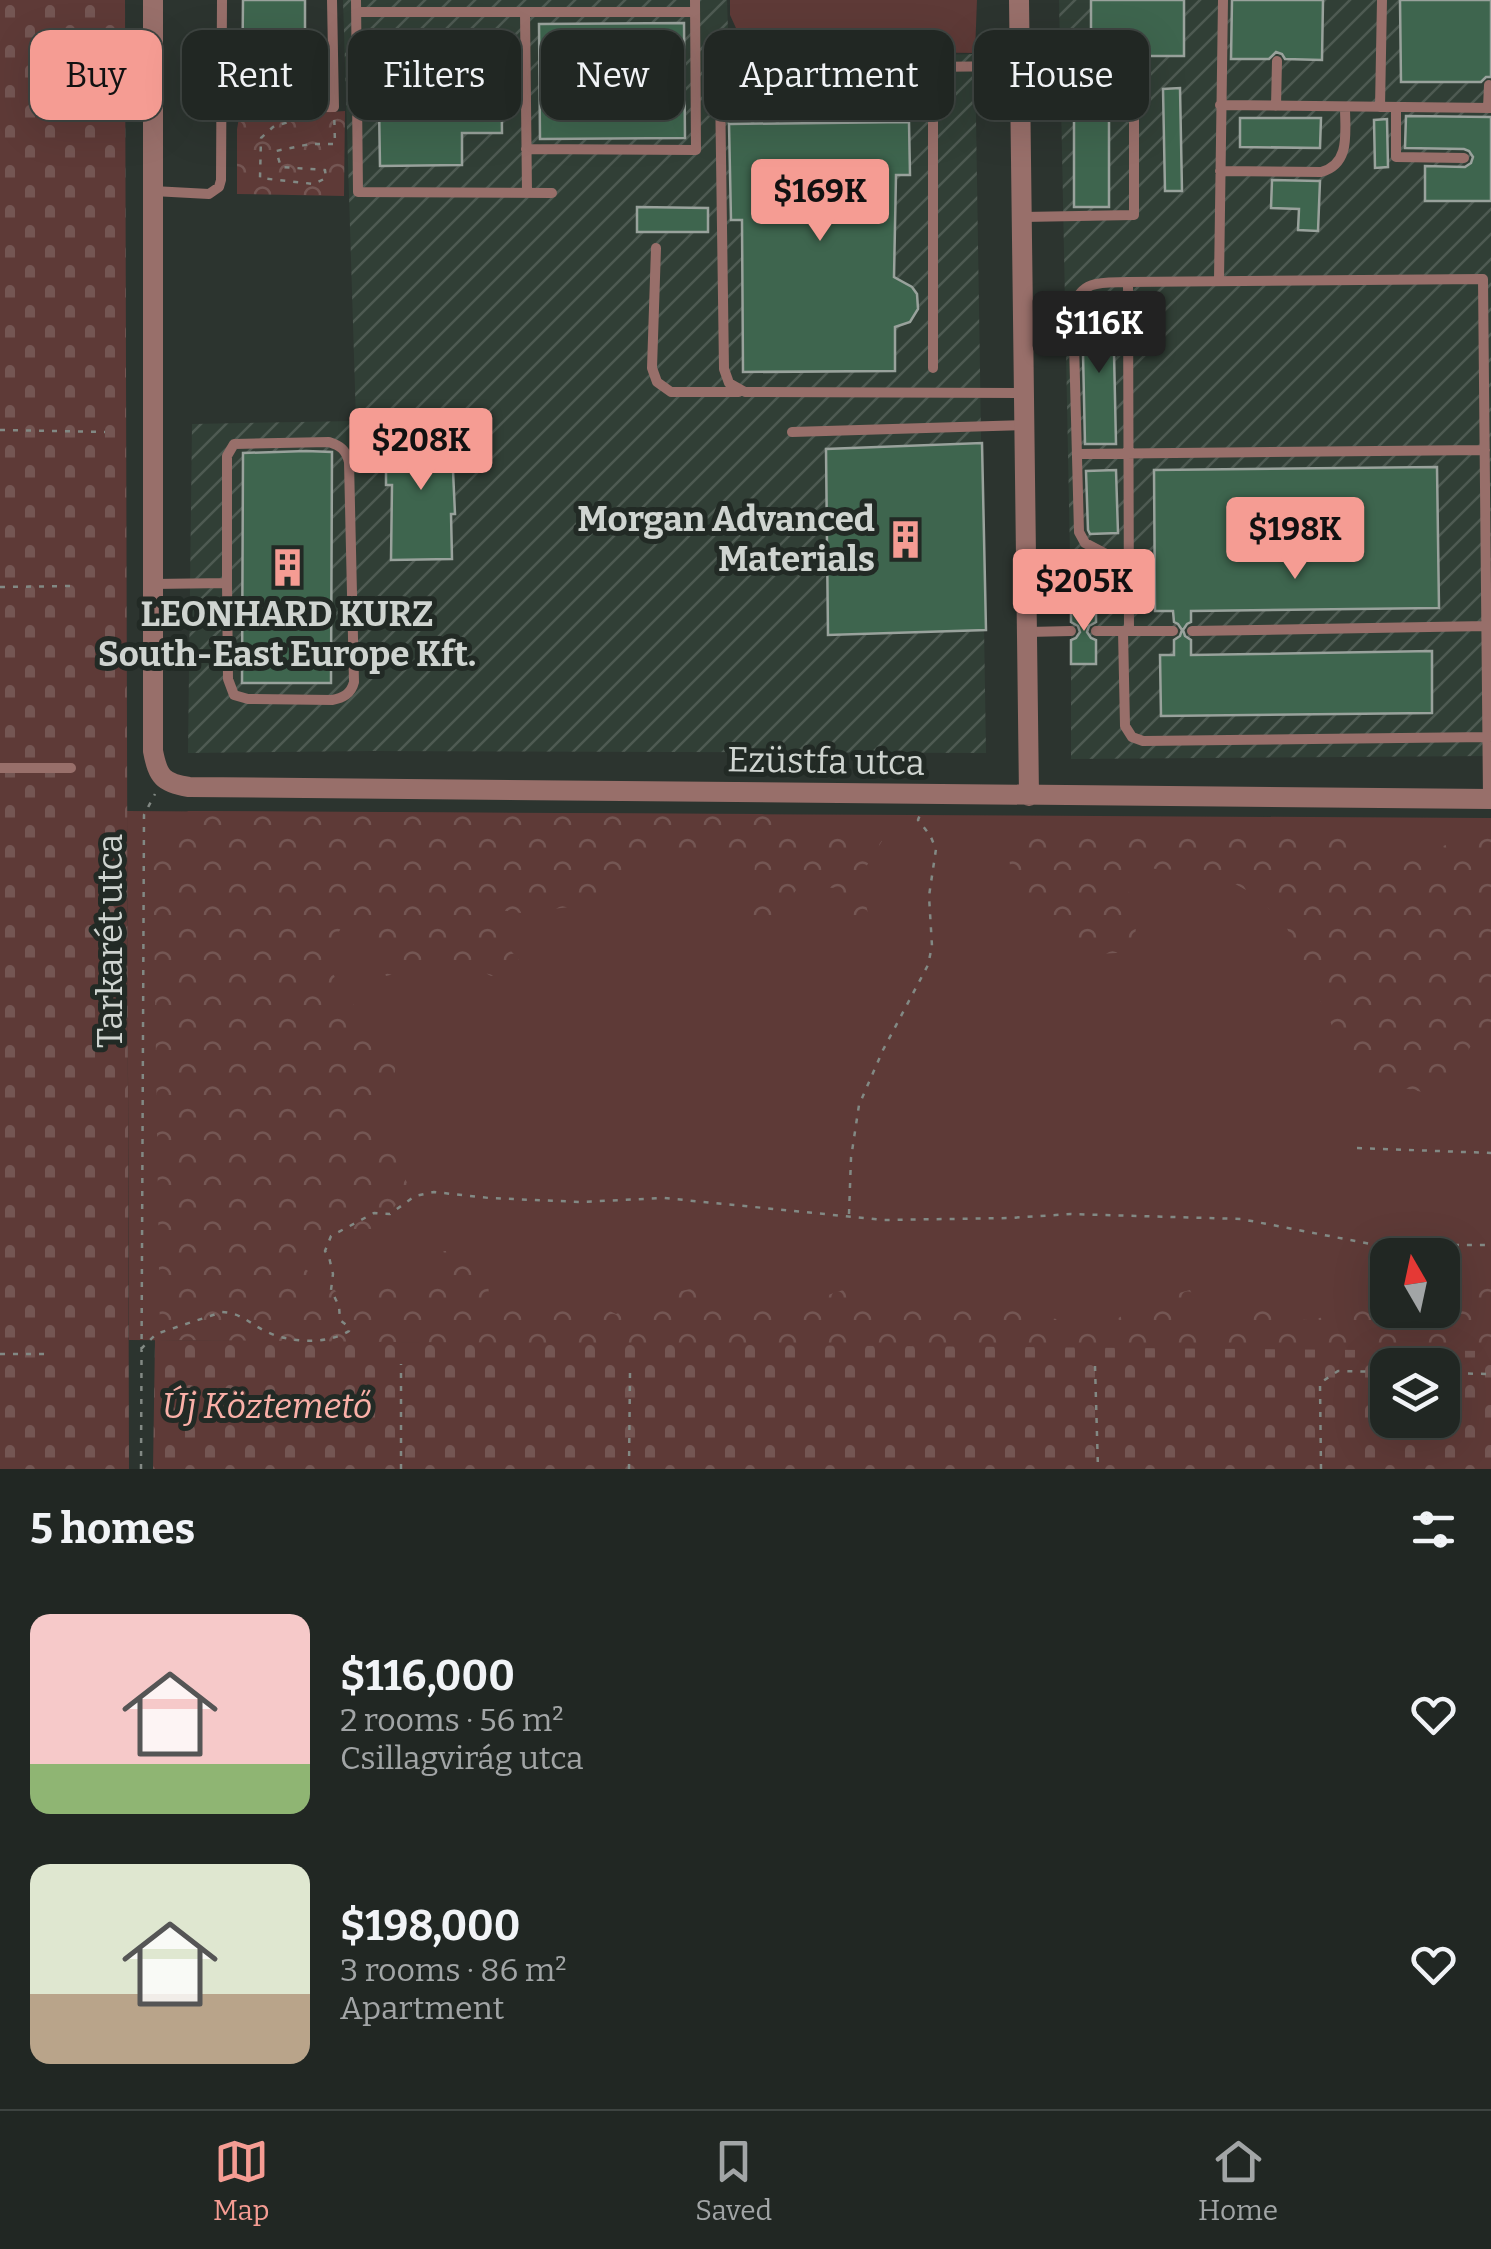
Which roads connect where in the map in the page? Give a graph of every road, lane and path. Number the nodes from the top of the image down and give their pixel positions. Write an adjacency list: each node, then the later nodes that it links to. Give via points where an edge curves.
1 (153, 0): 30 (street)
2 (222, 0): 10 (lane)
3 (332, 0): 17 (lane)
4 (1019, 0): 11 (street)
5 (1223, 0): 14 (lane)
6 (1382, 0): 18 (lane)
7 (356, 6): 9 (lane); 31 (lane, via 358,192)
8 (695, 6): 9 (lane); 27 (lane, via 696,150)
9 (518, 8): 27 (lane)
10 (221, 30)
11 (1019, 30)
12 (1278, 61): 15 (lane)
13 (1489, 85): 21 (lane)
14 (1220, 105): 15 (lane); 29 (lane)
15 (1276, 106): 20 (lane)
16 (328, 107): 17 (lane)
17 (334, 107): 17 (path, via 261,138 260,178 314,184 326,178 325,170 281,167 276,151 335,144)
18 (1380, 107): 19 (lane); 20 (lane)
19 (1396, 107): 21 (lane); 28 (lane, via 1396,156)
20 (1345, 108): 29 (lane, via 1345,147 1334,168)
21 (1489, 108)
22 (220, 120): 30 (lane, via 218,187 209,194)
23 (721, 120): 38 (lane, via 724,369)
24 (933, 120): 37 (lane)
25 (1020, 120): 33 (street)
26 (1134, 120): 33 (lane, via 1134,215)
27 (526, 149): 31 (lane)
28 (1464, 158)
29 (1220, 171): 35 (lane)
30 (153, 191): 49 (street)
31 (527, 193): 32 (lane)
32 (552, 193)
33 (1022, 217): 39 (street)
34 (656, 248): 38 (lane, via 656,382 671,392)
35 (1220, 280): 36 (lane); 44 (lane, via 1483,279)
36 (1128, 282): 45 (lane, via 1090,285 1074,306); 46 (lane)
37 (933, 368)
38 (745, 392): 39 (lane)
39 (1024, 392): 40 (street)
40 (1024, 425): 43 (lane); 57 (street)
41 (0, 430): 42 (path)
42 (105, 432)
43 (792, 432)
44 (1484, 450): 46 (lane); 52 (lane)
45 (1076, 454): 46 (lane); 47 (lane, via 1079,532 1085,543)
46 (1128, 454): 47 (lane)
47 (1128, 566): 55 (lane)
48 (227, 583): 48 (lane, via 230,447 341,446 349,462 350,693 332,700 234,696); 49 (lane)
49 (153, 584): 62 (street, via 153,752)
50 (72, 586): 51 (path)
51 (0, 587)
52 (1487, 626): 53 (lane); 59 (lane)
53 (1192, 630)
54 (1096, 631): 55 (lane)
55 (1126, 631): 56 (lane); 59 (lane, via 1125,726 1144,741)
56 (1173, 631)
57 (1027, 632): 58 (lane); 64 (street)
58 (1071, 632)
59 (1488, 737): 65 (lane)
60 (0, 768): 61 (lane)
61 (71, 768)
62 (162, 779): 63 (street, Ezüstfa utca, via 189,788); 70 (path, Tarkarét utca, via 144,815)
63 (935, 795): 64 (street, Ezüstfa utca); 68 (path, via 918,817 936,849 929,896 932,946 859,1105)
64 (1029, 796): 65 (street, Ezüstfa utca)
65 (1489, 798)
66 (1357, 1148): 67 (path)
67 (1491, 1154)
68 (849, 1216): 69 (path, via 1241,1219 1376,1245); 70 (path, via 664,1198 580,1202 424,1193 390,1214 335,1232 326,1248 331,1290 349,1329 338,1337 277,1336 244,1316 222,1312 156,1334)
69 (1491, 1245)
70 (141, 1350): 79 (path, Tarkarét utca)
71 (0, 1354): 72 (path)
72 (46, 1354)
73 (401, 1364): 80 (path)
74 (1095, 1366): 82 (path)
75 (1370, 1372): 83 (path, via 1338,1371 1320,1383)
76 (630, 1373): 81 (path)
77 (1460, 1374): 78 (path)
78 (1491, 1374)
79 (140, 1469)
80 (401, 1469)
81 (629, 1469)
82 (1098, 1469)
83 (1320, 1469)

